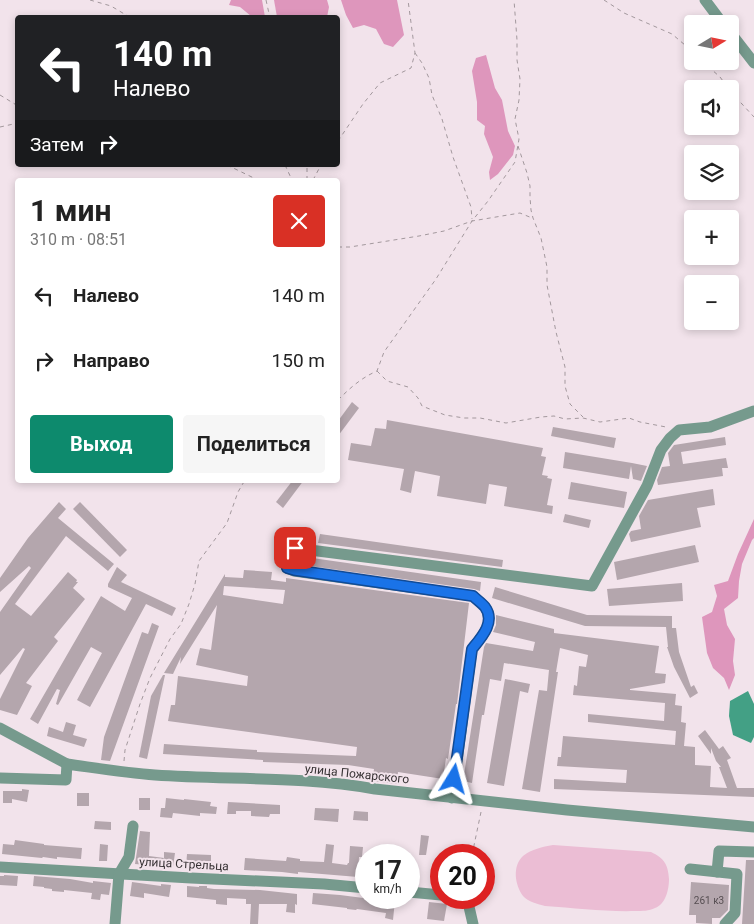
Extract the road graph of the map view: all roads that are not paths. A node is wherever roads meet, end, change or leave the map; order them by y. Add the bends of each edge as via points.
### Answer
1 (704, 0) edge
2 (716, 15) edge
3 (739, 41) edge
4 (749, 50) edge
5 (754, 63) edge
6 (754, 411) edge
7 (0, 728) edge
8 (68, 764) junction
9 (0, 778) edge
10 (452, 798) junction
11 (133, 826) dead end
12 (754, 827) edge
13 (754, 852) edge
14 (0, 867) edge
15 (690, 869) dead end
16 (717, 872) junction
17 (119, 874) junction
18 (355, 887) edge
19 (470, 909) edge
20 (116, 924) edge
21 (472, 924) edge
22 (726, 924) edge

1 - 2 street
3 - 4 street
4 - 5 street
6 - 10 street via 710,428 679,430 670,438 661,450 648,486 592,586 302,548 289,550 285,561 287,568 473,596 486,608 489,621 484,635 472,649
7 - 8 street
8 - 9 street via 66,780
8 - 10 street, улица Пожарского via 153,775 357,786
10 - 12 street, улица Пожарского
11 - 17 street via 129,857
13 - 16 street via 719,850
14 - 17 street, улица Стрельца
15 - 16 street
16 - 22 street via 737,874 735,913
17 - 18 street, улица Стрельца
17 - 20 street
19 - 21 street

